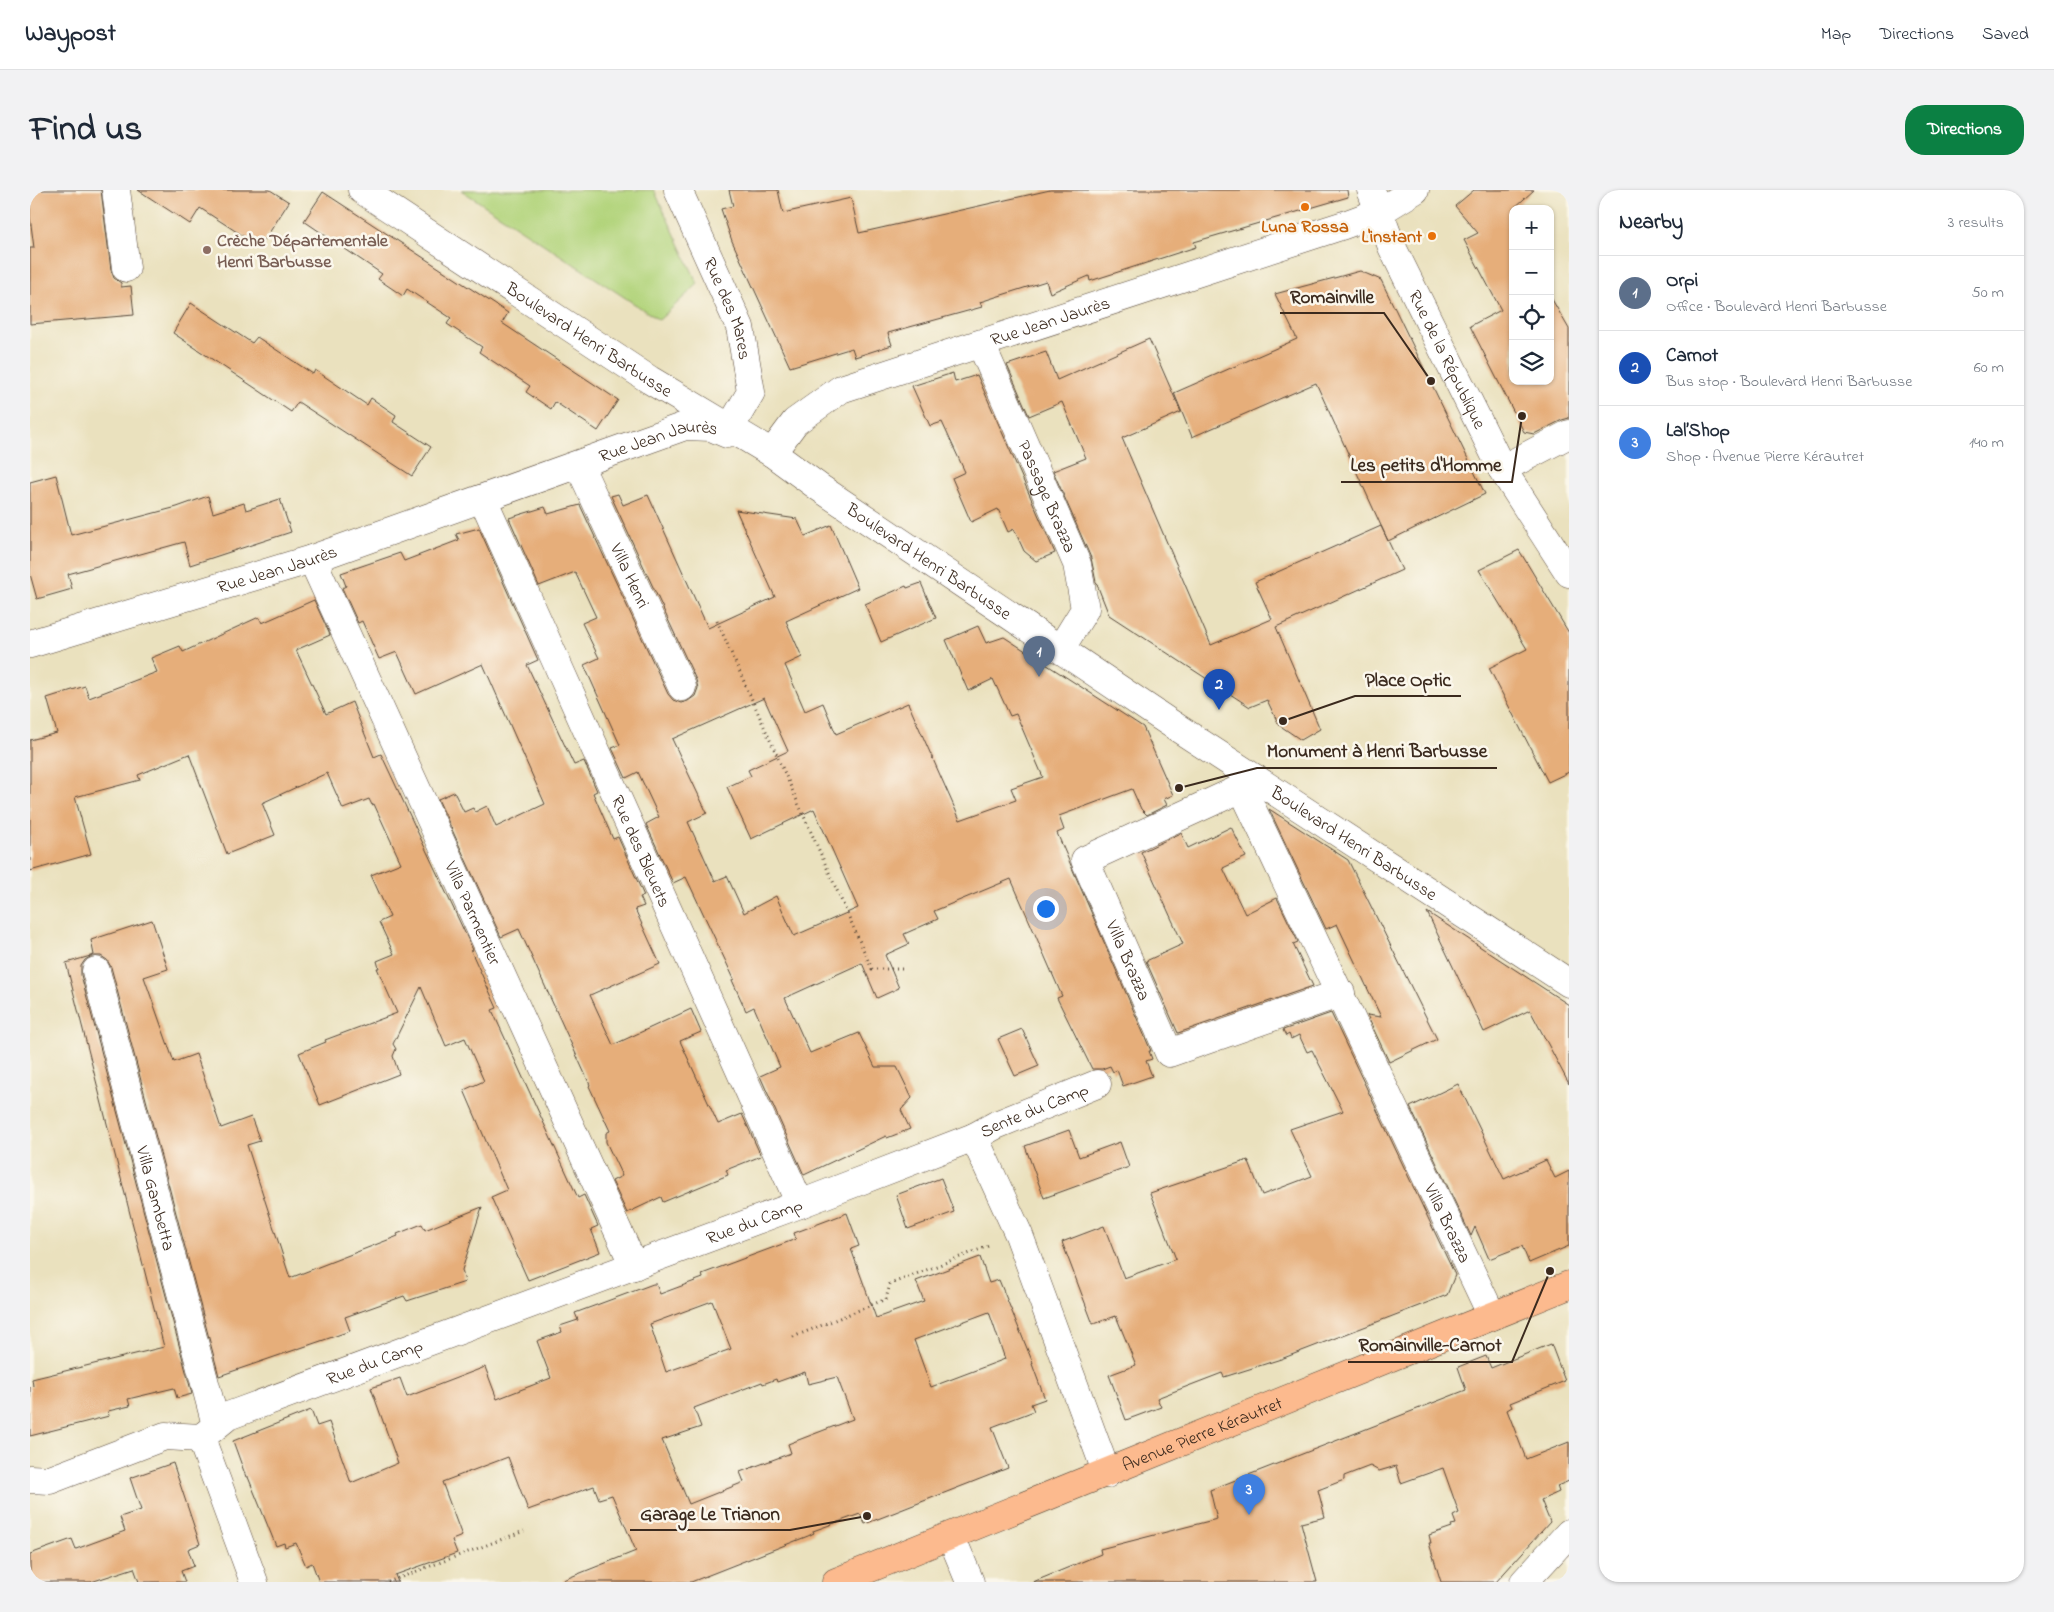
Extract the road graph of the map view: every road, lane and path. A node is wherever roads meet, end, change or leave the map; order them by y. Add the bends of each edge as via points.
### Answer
1 (116, 190) edge
2 (362, 190) edge
3 (678, 190) edge
4 (1415, 190) edge
5 (1375, 201) edge
6 (126, 268) dead end
7 (982, 344) junction
8 (730, 428) junction
9 (1569, 434) edge
10 (772, 453) junction
11 (579, 465) junction
12 (1502, 469) junction
13 (483, 499) junction
14 (312, 558) junction
15 (1569, 573) edge
16 (717, 621) dead end
17 (30, 644) edge
18 (1061, 648) junction
19 (682, 687) dead end
20 (1249, 784) junction
21 (903, 969) dead end
22 (96, 971) dead end
23 (1569, 983) edge
24 (1341, 993) junction
25 (1097, 1084) dead end
26 (974, 1137) junction
27 (800, 1204) junction
28 (1019, 1235) junction
29 (634, 1266) junction
30 (1569, 1285) edge
31 (1492, 1316) junction
32 (794, 1337) dead end
33 (208, 1431) junction
34 (1107, 1474) junction
35 (30, 1478) edge
36 (524, 1532) dead end
37 (1569, 1533) edge
38 (951, 1536) junction
39 (254, 1582) edge
40 (388, 1582) edge
41 (836, 1582) edge
42 (970, 1582) edge
43 (1524, 1582) edge

1 - 6 street
2 - 8 street, Boulevard Henri Barbusse via 650,380
3 - 8 street, Rue des Mares via 740,327 751,392
4 - 5 street, Rue Jean Jaurès
5 - 7 street, Rue Jean Jaurès
5 - 12 street, Rue de la République via 1392,247
7 - 10 street, Rue Jean Jaurès via 841,389 795,422
7 - 18 street, Passage Brazza via 1077,564 1085,609
8 - 10 street, Boulevard Henri Barbusse
9 - 12 street
10 - 11 street, Rue Jean Jaurès via 711,427 685,426
10 - 18 street, Boulevard Henri Barbusse via 828,494
11 - 13 street, Rue Jean Jaurès
11 - 19 street, Villa Henri
12 - 15 street, Rue de la République
13 - 14 street, Rue Jean Jaurès
13 - 27 street, Rue des Bleuets
14 - 17 street, Rue Jean Jaurès
14 - 29 street, Villa Parmentier
16 - 21 path via 872,969
18 - 20 street, Boulevard Henri Barbusse via 1167,721
20 - 23 street, Boulevard Henri Barbusse
20 - 24 street, Villa Brazza
20 - 24 street, Villa Brazza via 1085,860 1169,1053
22 - 33 street, Villa Gambetta
24 - 31 street, Villa Brazza
25 - 26 street, Sente du Camp
26 - 27 street, Rue du Camp
26 - 28 street
27 - 29 street, Rue du Camp
28 - 32 path via 890,1284 886,1299
28 - 34 street
29 - 33 street, Rue du Camp via 228,1416
30 - 31 main road, Avenue Pierre Kérautret
31 - 34 main road, Avenue Pierre Kérautret
33 - 35 street via 166,1436 50,1480
33 - 39 street, Villa Gambetta
34 - 38 main road, Avenue Pierre Kérautret
36 - 40 path
37 - 43 street
38 - 41 main road, Avenue Pierre Kérautret
38 - 42 street

